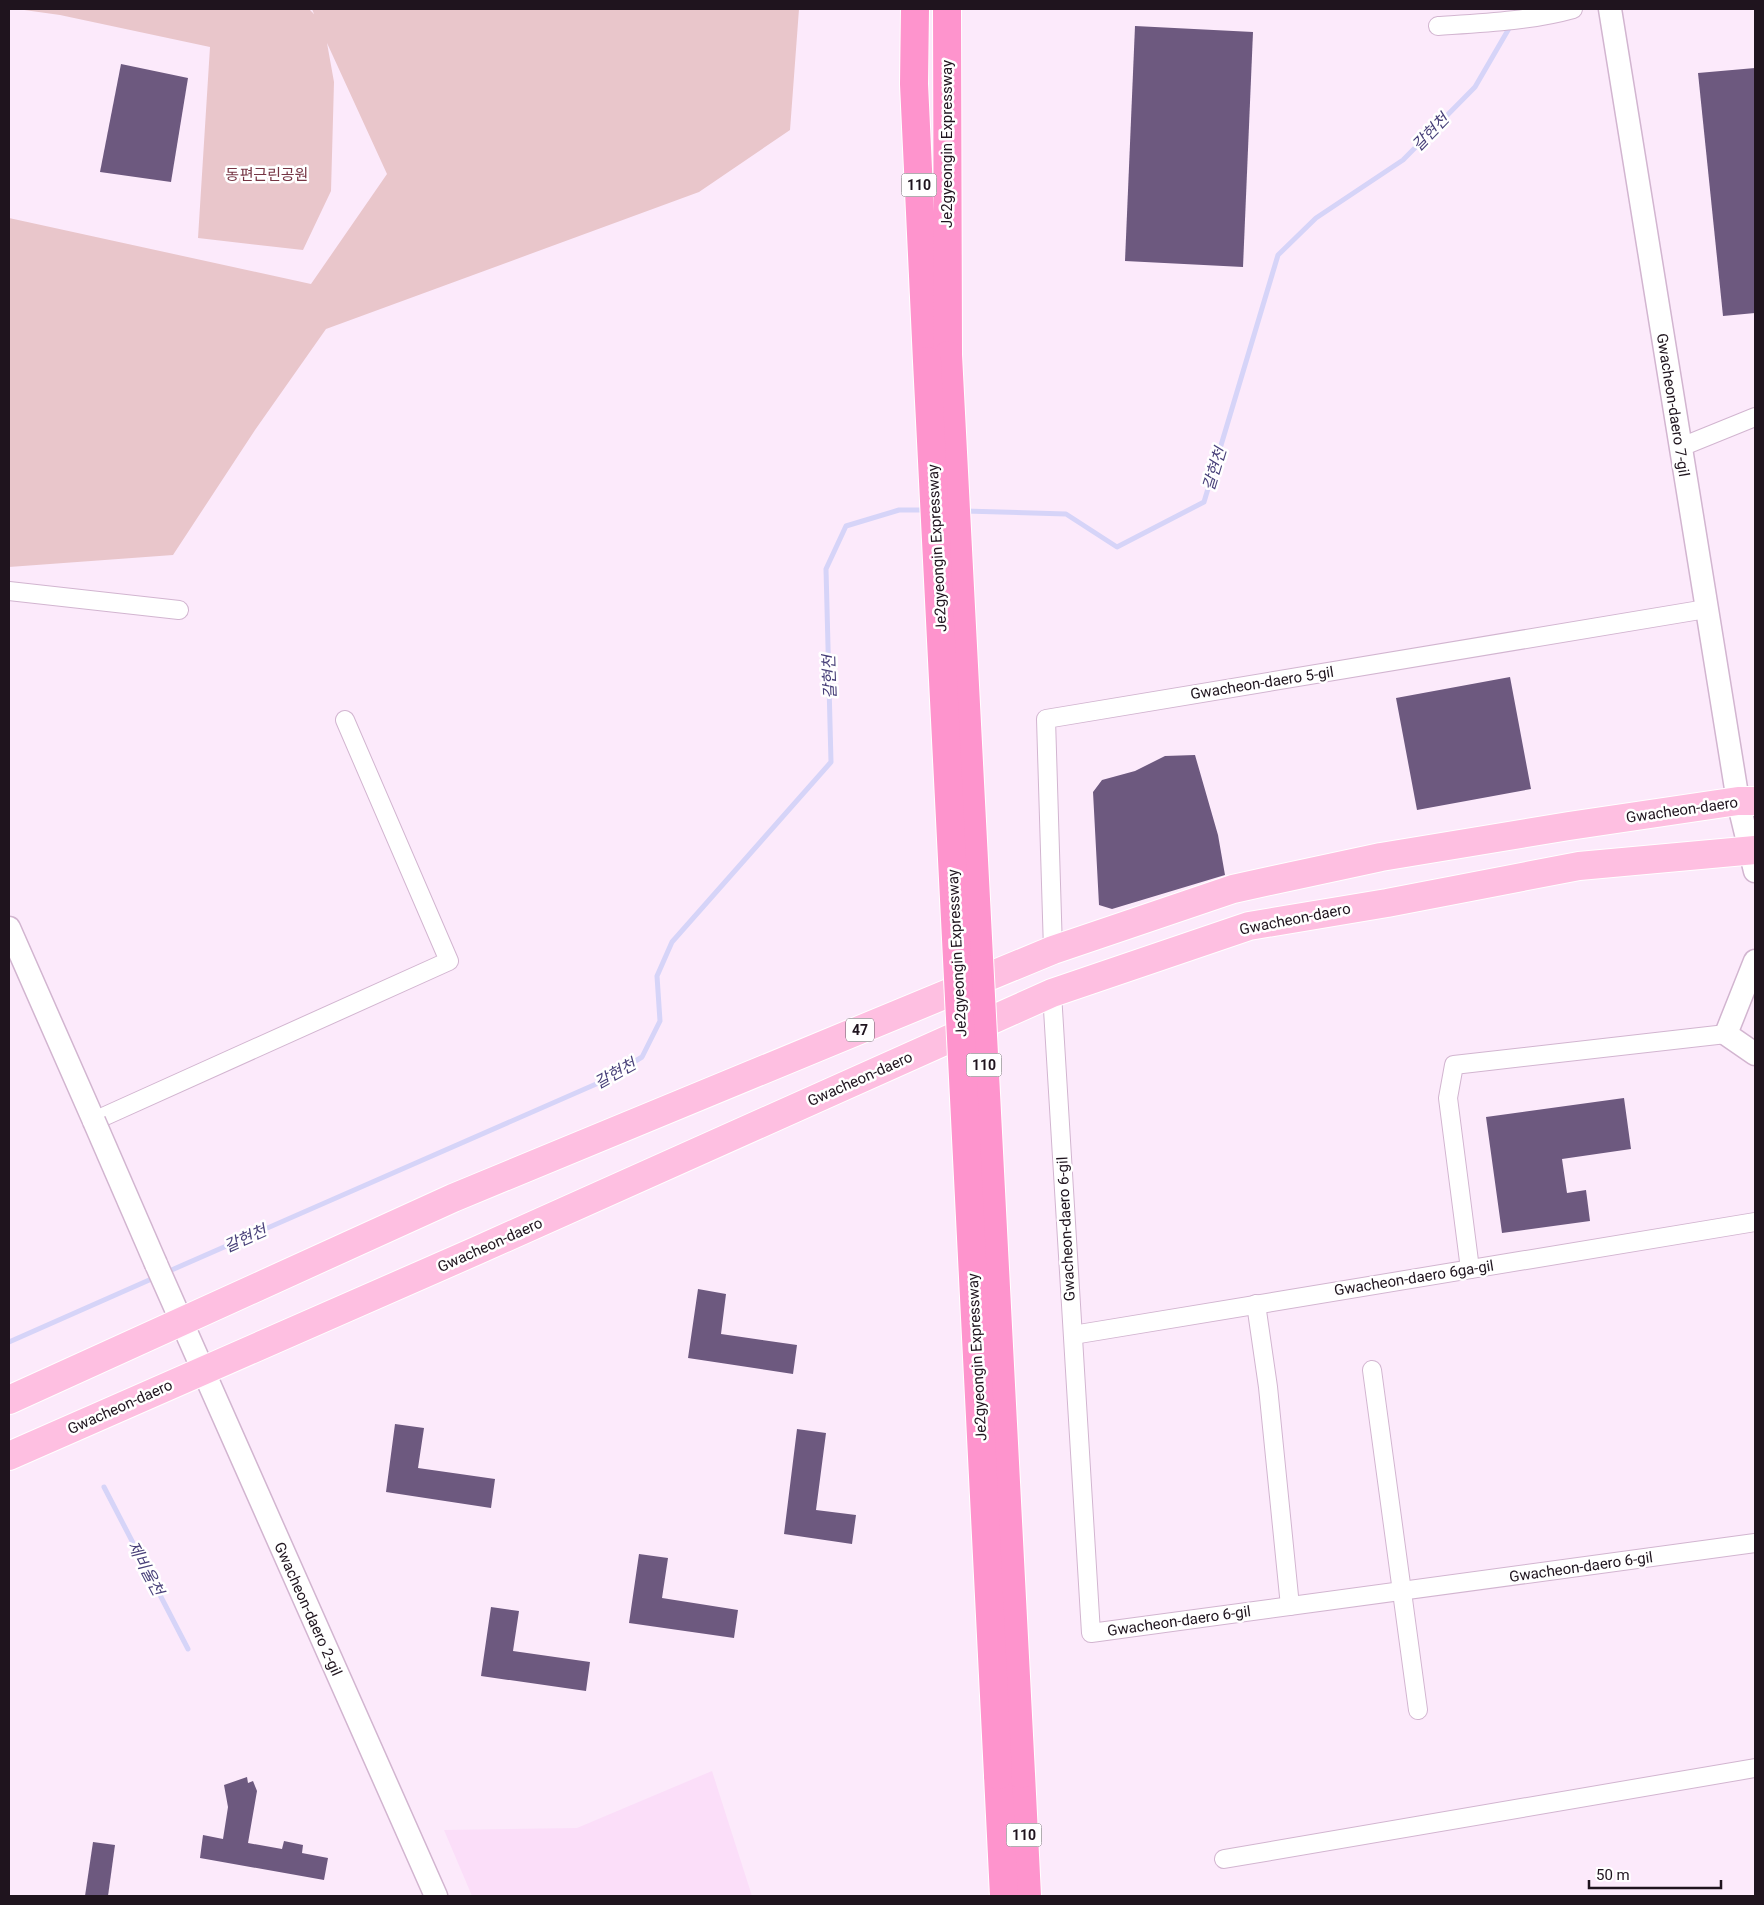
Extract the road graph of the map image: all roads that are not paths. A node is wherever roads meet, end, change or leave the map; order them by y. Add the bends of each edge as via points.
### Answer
1 (915, 9) edge
2 (947, 9) edge
3 (1573, 9) edge
4 (1610, 9) edge
5 (1438, 26) dead end
6 (938, 358) junction
7 (1755, 417) edge
8 (1681, 447) junction
9 (9, 591) edge
10 (179, 610) dead end
11 (1706, 610) junction
12 (345, 720) dead end
13 (1747, 801) edge
14 (1754, 857) edge
15 (9, 928) edge
16 (1053, 950) junction
17 (1755, 961) edge
18 (1052, 993) junction
19 (1726, 1034) junction
20 (1755, 1054) edge
21 (94, 1121) junction
22 (1755, 1222) edge
23 (1470, 1269) junction
24 (1256, 1304) junction
25 (182, 1322) junction
26 (1073, 1334) junction
27 (1372, 1370) dead end
28 (203, 1371) junction
29 (9, 1400) edge
30 (9, 1456) edge
31 (1755, 1543) edge
32 (1402, 1591) junction
33 (1290, 1606) junction
34 (1418, 1710) dead end
35 (1755, 1768) edge
36 (1010, 1775) junction
37 (1224, 1858) dead end
38 (436, 1896) edge
39 (1004, 1896) edge
40 (1027, 1896) edge

1 - 6 highway, Je2gyeongin Expressway / 110 via 914,84
2 - 6 highway, Je2gyeongin Expressway / 110
3 - 5 street via 1554,14
4 - 8 street, Gwacheon-daero 7-gil
6 - 36 highway, Je2gyeongin Expressway / 110, bridge
7 - 8 street
8 - 11 street, Gwacheon-daero 7-gil
9 - 10 street
11 - 13 street, Gwacheon-daero 7-gil
11 - 16 street, Gwacheon-daero 5-gil via 1046,719
12 - 21 street via 449,961
13 - 14 street, Gwacheon-daero 7-gil
13 - 16 main road, Gwacheon-daero / 47 via 1381,857 1233,890
14 - 18 main road, Gwacheon-daero via 1578,866 1249,926
15 - 21 street, Gwacheon-daero 2-gil
16 - 25 main road, Gwacheon-daero / 47 via 453,1198
17 - 19 street
18 - 26 street, Gwacheon-daero 6-gil
18 - 28 main road, Gwacheon-daero
19 - 20 street
19 - 23 street via 1454,1065 1448,1098
21 - 25 street, Gwacheon-daero 2-gil, bridge
22 - 23 street, Gwacheon-daero 6ga-gil
23 - 24 street, Gwacheon-daero 6ga-gil
24 - 26 street, Gwacheon-daero 6ga-gil
24 - 33 street via 1268,1387
25 - 28 street, Gwacheon-daero 2-gil
25 - 29 main road, Gwacheon-daero / 47
26 - 33 street, Gwacheon-daero 6-gil via 1091,1633
27 - 32 street
28 - 30 main road, Gwacheon-daero
28 - 38 street, Gwacheon-daero 2-gil
31 - 32 street, Gwacheon-daero 6-gil
32 - 33 street, Gwacheon-daero 6-gil
32 - 34 street
35 - 37 street
36 - 39 highway, Je2gyeongin Expressway / 110
36 - 40 highway, Je2gyeongin Expressway / 110

